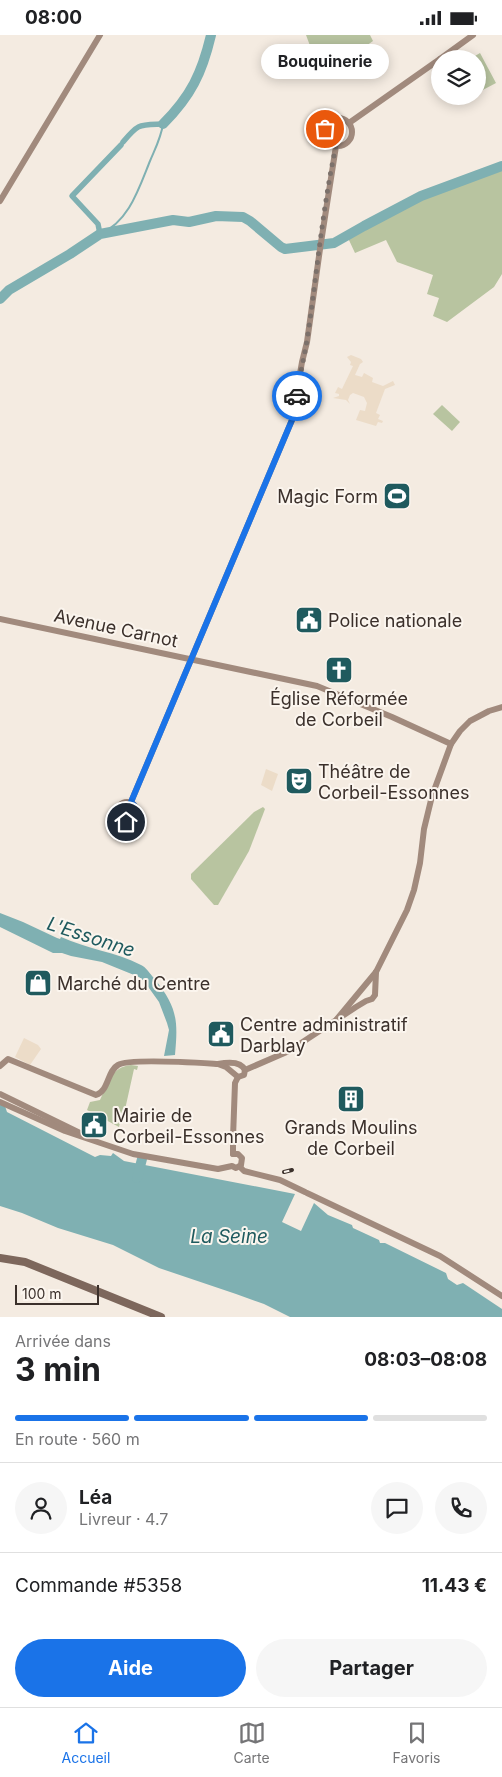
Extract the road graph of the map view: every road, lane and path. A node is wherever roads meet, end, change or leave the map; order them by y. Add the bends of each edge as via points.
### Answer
1 (100, 35) edge
2 (474, 35) edge
3 (453, 50) edge
4 (431, 65) edge
5 (349, 123) junction
6 (336, 146) junction
7 (0, 201) edge
8 (0, 619) edge
9 (192, 659) junction
10 (502, 707) edge
11 (452, 744) junction
12 (131, 802) dead end
13 (376, 972) junction
14 (362, 989) junction
15 (374, 990) junction
16 (366, 1001) junction
17 (337, 1019) junction
18 (218, 1064) junction
19 (239, 1065) junction
20 (0, 1066) edge
21 (246, 1070) junction
22 (236, 1075) junction
23 (0, 1094) edge
24 (0, 1102) edge
25 (97, 1142) junction
26 (234, 1154) junction
27 (241, 1164) junction
28 (232, 1166) junction
29 (0, 1258) edge
30 (502, 1296) edge
31 (161, 1317) edge

1 - 7 main road
2 - 3 main road
4 - 5 main road
5 - 6 main road via 351,139 345,145
5 - 6 main road via 337,118 326,126 326,139
6 - 9 main road via 294,413
8 - 9 main road, Avenue Carnot
9 - 11 main road, Avenue Carnot via 317,686
9 - 12 main road
10 - 11 main road via 470,721
11 - 13 main road via 432,796 408,910
13 - 14 main road
13 - 15 main road
14 - 15 main road via 371,987
14 - 16 main road via 362,998
14 - 17 main road
15 - 16 main road via 374,997
16 - 17 main road
17 - 21 main road via 289,1051
18 - 19 main road via 233,1062
18 - 20 main road via 118,1064 102,1093 96,1095 8,1059
18 - 22 main road
19 - 21 main road
19 - 22 main road via 235,1067
21 - 22 main road via 242,1076
22 - 26 main road
23 - 25 main road
24 - 25 main road
25 - 28 main road via 133,1154 218,1169
26 - 27 main road via 240,1155
26 - 28 main road via 229,1160
27 - 28 main road
27 - 30 main road via 244,1171 280,1180 440,1257
29 - 31 main road via 24,1262

